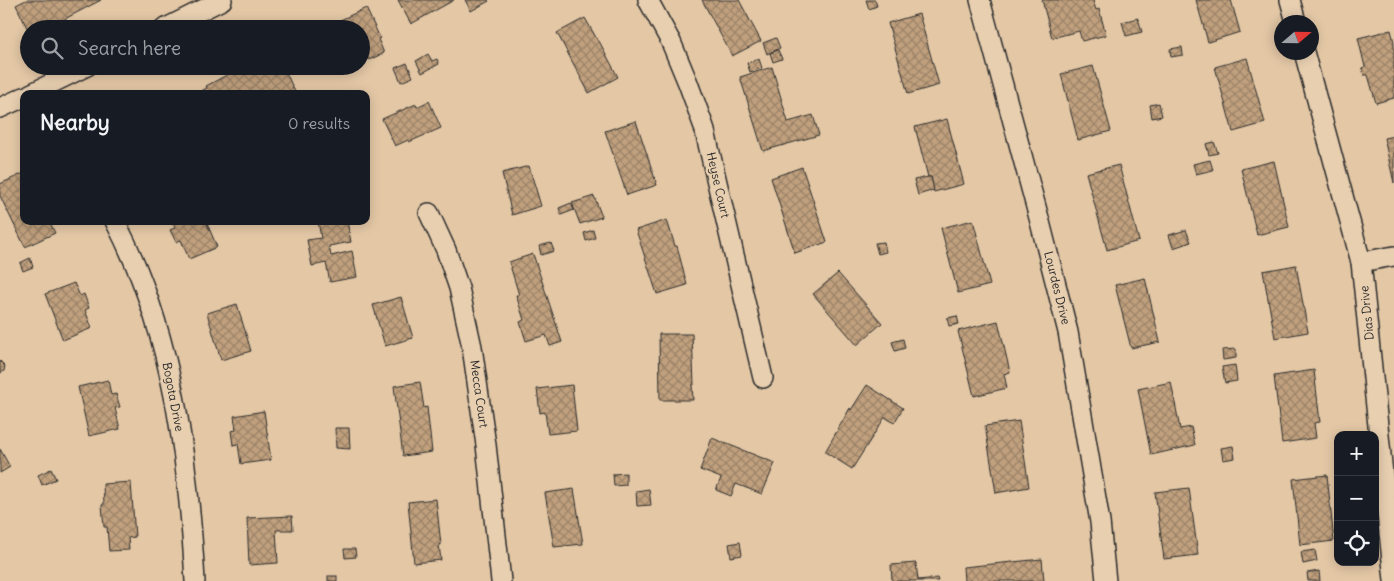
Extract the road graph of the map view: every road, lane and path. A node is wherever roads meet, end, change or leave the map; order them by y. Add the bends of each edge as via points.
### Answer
1 (222, 0) edge
2 (648, 0) edge
3 (980, 0) edge
4 (1290, 0) edge
5 (1294, 15) edge
6 (182, 20) edge
7 (1306, 60) edge
8 (71, 75) edge
9 (45, 90) edge
10 (20, 99) edge
11 (0, 108) edge
12 (429, 214) dead end
13 (116, 225) edge
14 (1394, 256) edge
15 (1361, 262) junction
16 (763, 378) dead end
17 (1394, 580) edge
18 (194, 581) edge
19 (502, 581) edge
20 (1106, 581) edge

1 - 6 street
2 - 16 street, Heyse Court via 671,42 704,127
3 - 20 street, Lourdes Drive via 1068,332 1100,522
4 - 5 street
7 - 15 street, Dias Drive
8 - 9 street
10 - 11 street
12 - 19 street, Mecca Court via 449,257 472,347
13 - 18 street, Bogota Drive via 142,282 166,358 183,447
14 - 15 street
15 - 17 street, Dias Drive

